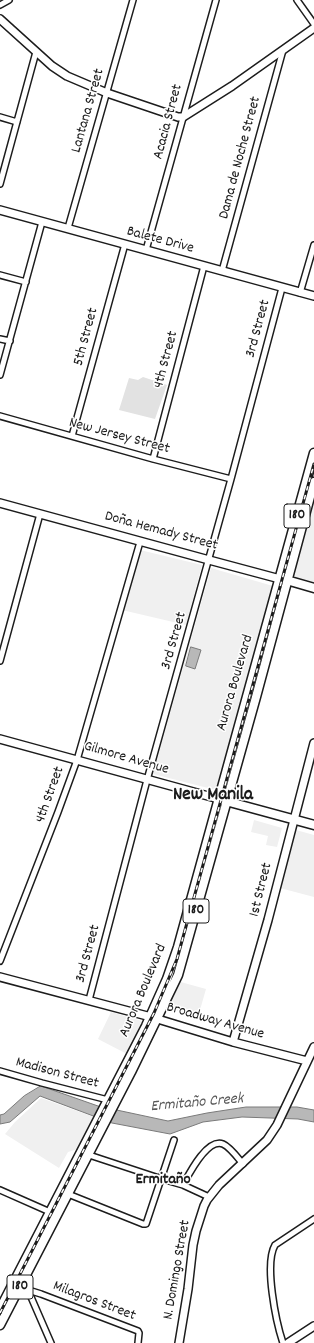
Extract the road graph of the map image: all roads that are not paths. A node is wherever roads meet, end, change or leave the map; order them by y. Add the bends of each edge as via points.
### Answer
1 (9, 0) edge
2 (133, 0) edge
3 (216, 0) edge
4 (297, 0) edge
5 (0, 5) edge
6 (0, 19) edge
7 (314, 24) edge
8 (314, 28) edge
9 (283, 50) junction
10 (36, 52) junction
11 (107, 93) junction
12 (0, 117) edge
13 (183, 117) junction
14 (17, 122) junction
15 (0, 184) edge
16 (0, 210) edge
17 (42, 222) junction
18 (68, 228) junction
19 (125, 244) junction
20 (314, 245) edge
21 (146, 250) junction
22 (204, 266) junction
23 (222, 271) junction
24 (0, 275) edge
25 (26, 282) junction
26 (282, 288) junction
27 (300, 293) junction
28 (314, 296) edge
29 (0, 339) edge
30 (10, 341) junction
31 (0, 374) edge
32 (0, 416) edge
33 (72, 436) junction
34 (314, 453) edge
35 (153, 459) junction
36 (232, 479) junction
37 (314, 482) edge
38 (0, 503) edge
39 (40, 514) junction
40 (140, 542) junction
41 (209, 560) junction
42 (284, 580) junction
43 (314, 588) edge
44 (0, 661) edge
45 (0, 739) edge
46 (314, 743) edge
47 (77, 760) junction
48 (147, 780) junction
49 (223, 800) junction
50 (294, 819) junction
51 (314, 825) edge
52 (0, 960) edge
53 (0, 977) edge
54 (88, 1000) junction
55 (154, 1018) junction
56 (233, 1042) junction
57 (314, 1047) edge
58 (310, 1061) edge
59 (0, 1071) edge
60 (109, 1104) junction
61 (174, 1140) dead end
62 (85, 1153) junction
63 (243, 1164) junction
64 (162, 1179) junction
65 (183, 1185) junction
66 (0, 1190) edge
67 (68, 1194) junction
68 (209, 1197) junction
69 (50, 1212) junction
70 (314, 1220) edge
71 (39, 1242) junction
72 (20, 1286) junction
73 (41, 1294) junction
74 (31, 1297) junction
75 (0, 1309) edge
76 (0, 1325) edge
77 (314, 1326) edge
78 (51, 1343) edge
79 (138, 1343) edge
80 (179, 1343) edge
81 (283, 1343) edge
82 (288, 1343) edge

1 - 5 street
2 - 11 street, Lantana Street
3 - 13 street, Acacia Street
4 - 7 street
6 - 10 street
8 - 9 street
9 - 13 street
9 - 23 street, Dama de Noche Street
10 - 11 street via 67,76
10 - 14 street
11 - 13 street via 173,116
11 - 18 street, Lantana Street
12 - 14 street
13 - 21 street, Acacia Street
14 - 15 street
16 - 17 street, Balete Drive
17 - 18 street, Balete Drive
17 - 25 street
18 - 19 street, Balete Drive
19 - 21 street, Balete Drive
19 - 33 street, 5th Street
20 - 27 street
21 - 22 street, Balete Drive
22 - 23 street, Balete Drive
22 - 35 street, 4th Street
23 - 26 street, Balete Drive
24 - 25 street
25 - 30 street
26 - 27 street, Balete Drive
26 - 36 street, 3rd Street
27 - 28 street, Balete Drive
29 - 30 street
30 - 31 street
32 - 33 street, New Jersey Street
33 - 35 street, New Jersey Street
34 - 42 main road, Aurora Boulevard / 180
35 - 36 street, New Jersey Street
36 - 41 street, 3rd Street
37 - 42 main road, Aurora Boulevard / 180
38 - 39 street, Doña Hemady Street
39 - 40 street, Doña Hemady Street
39 - 44 street
40 - 41 street, Doña Hemady Street
40 - 47 street, 4th Street
41 - 42 street, Doña Hemady Street
41 - 48 street, 3rd Street
42 - 43 main road, Doña Hemady Street
42 - 49 main road, Aurora Boulevard / 180
45 - 47 street, Gilmore Avenue
46 - 50 street, 1st Street
47 - 48 street, Gilmore Avenue
47 - 52 street, 4th Street
48 - 49 street, Gilmore Avenue
48 - 54 street, 3rd Street
49 - 50 main road, Gilmore Avenue
49 - 55 main road, Aurora Boulevard / 180 via 175,959
50 - 51 main road, Gilmore Avenue
50 - 56 street, 1st Street
53 - 54 street, Broadway Avenue
54 - 55 street, Broadway Avenue
55 - 56 street, Broadway Avenue
55 - 60 main road, Aurora Boulevard / 180
56 - 58 street, Broadway Avenue
57 - 58 street, N. Domingo Street
58 - 63 street, N. Domingo Street via 277,1125 267,1140
59 - 60 street, Madison Street
60 - 62 main road, Aurora Boulevard / 180
61 - 64 street
62 - 64 street
62 - 67 main road, Aurora Boulevard / 180
62 - 69 main road, Aurora Boulevard / 180
63 - 65 street via 225,1145 215,1143 198,1159
63 - 68 street, N. Domingo Street
64 - 65 street
64 - 67 street via 146,1224
65 - 68 street
66 - 69 street
67 - 71 main road, Aurora Boulevard / 180
68 - 80 street, N. Domingo Street via 196,1232
69 - 71 main road, Aurora Boulevard / 180
70 - 81 street via 275,1246 272,1251 270,1284
71 - 72 main road, Aurora Boulevard / 180
72 - 73 street, Milagros Street
72 - 74 street
72 - 75 main road, Aurora Boulevard / 180
72 - 76 main road, Aurora Boulevard / 180
73 - 74 street, Milagros Street
73 - 79 street, Milagros Street via 139,1332
74 - 78 street
77 - 82 street

